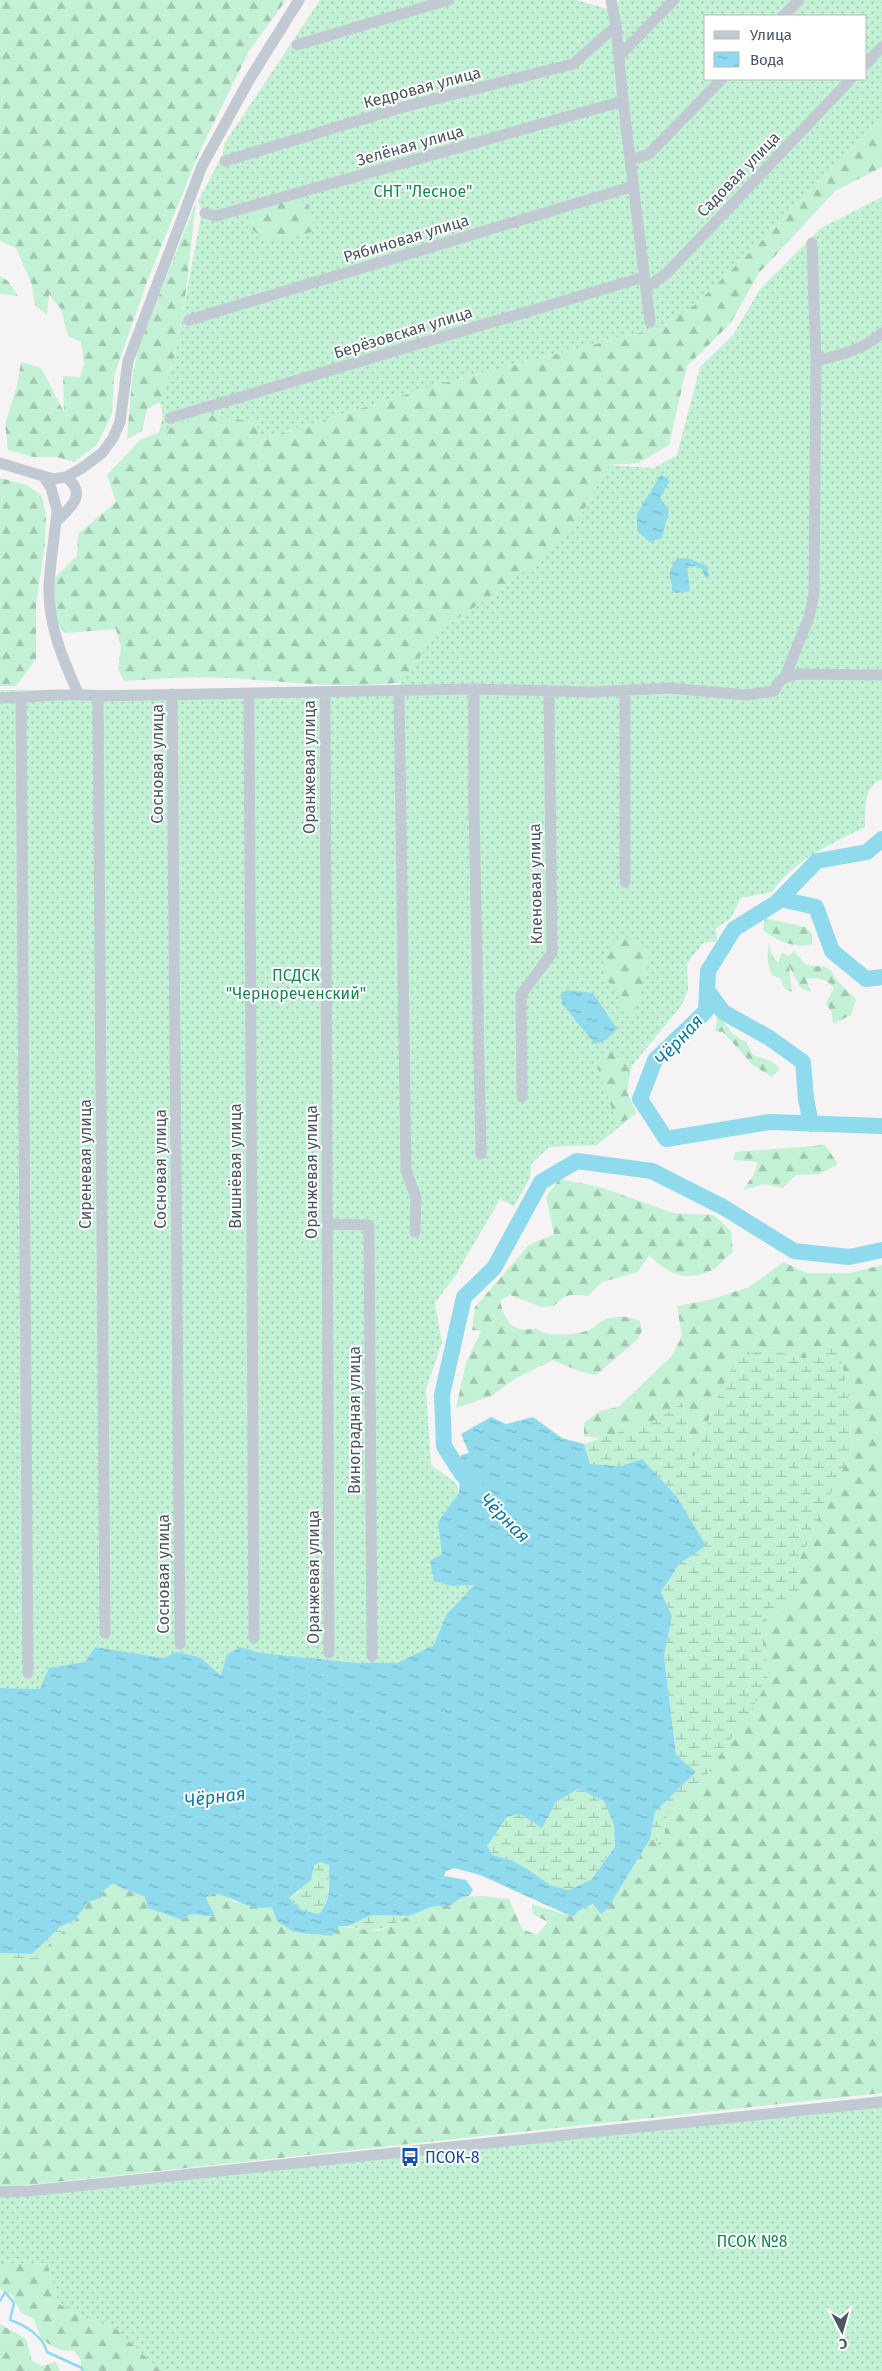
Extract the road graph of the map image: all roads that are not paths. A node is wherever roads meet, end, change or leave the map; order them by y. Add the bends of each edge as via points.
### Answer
1 (299, 0) edge
2 (448, 0) edge
3 (611, 0) edge
4 (674, 0) edge
5 (799, 0) edge
6 (785, 15) edge
7 (616, 26) junction
8 (297, 45) dead end
9 (882, 46) edge
10 (619, 56) junction
11 (867, 63) edge
12 (721, 80) edge
13 (850, 80) edge
14 (623, 102) junction
15 (631, 160) junction
16 (225, 161) dead end
17 (634, 186) junction
18 (205, 213) dead end
19 (812, 242) dead end
20 (645, 282) junction
21 (189, 320) dead end
22 (650, 322) dead end
23 (882, 333) edge
24 (816, 362) junction
25 (170, 418) dead end
26 (0, 463) edge
27 (43, 476) junction
28 (66, 477) junction
29 (56, 522) junction
30 (882, 675) edge
31 (785, 677) junction
32 (474, 689) junction
33 (399, 691) junction
34 (549, 691) junction
35 (625, 691) junction
36 (325, 692) junction
37 (78, 693) junction
38 (172, 694) junction
39 (249, 694) junction
40 (98, 696) junction
41 (0, 698) edge
42 (21, 698) junction
43 (625, 882) dead end
44 (522, 1098) dead end
45 (481, 1154) dead end
46 (328, 1224) junction
47 (415, 1232) dead end
48 (105, 1633) dead end
49 (254, 1638) dead end
50 (180, 1644) dead end
51 (329, 1653) dead end
52 (372, 1656) dead end
53 (28, 1673) dead end
54 (882, 2102) edge
55 (6, 2192) edge
56 (0, 2196) edge

1 - 28 street via 249,80 202,166 128,361 120,422 113,438 102,452
2 - 8 street
3 - 7 street
4 - 10 street
5 - 6 street
7 - 10 street
7 - 16 street, Кедровая улица via 573,64 400,108
9 - 11 street
10 - 14 street
12 - 15 street via 649,154
13 - 20 street, Садовая улица via 667,273
14 - 15 street
14 - 18 street, Зелёная улица via 216,216
15 - 17 street
17 - 20 street
17 - 21 street, Рябиновая улица
19 - 24 street
20 - 22 street
20 - 25 street, Берёзовская улица
23 - 24 street via 853,351
24 - 31 street via 814,594 809,616
26 - 27 street
27 - 28 street via 54,479
27 - 29 street via 56,501
28 - 29 street via 74,484 76,498
29 - 37 street via 49,587 51,607 63,660
30 - 31 street
31 - 35 street via 774,691 747,695 668,688
32 - 33 street
32 - 34 street
32 - 45 street
33 - 36 street
33 - 47 street via 406,1171 416,1197
34 - 35 street
34 - 44 street, Кленовая улица via 552,953 521,996
35 - 43 street
36 - 39 street
36 - 46 street, Оранжевая улица
37 - 40 street
37 - 42 street
38 - 39 street
38 - 40 street
38 - 50 street, Сосновая улица
39 - 49 street, Вишнёвая улица
40 - 48 street, Сиреневая улица
41 - 42 street
42 - 53 street
46 - 51 street, Оранжевая улица
46 - 52 street, Виноградная улица via 369,1225
54 - 55 street via 385,2156
55 - 56 street

